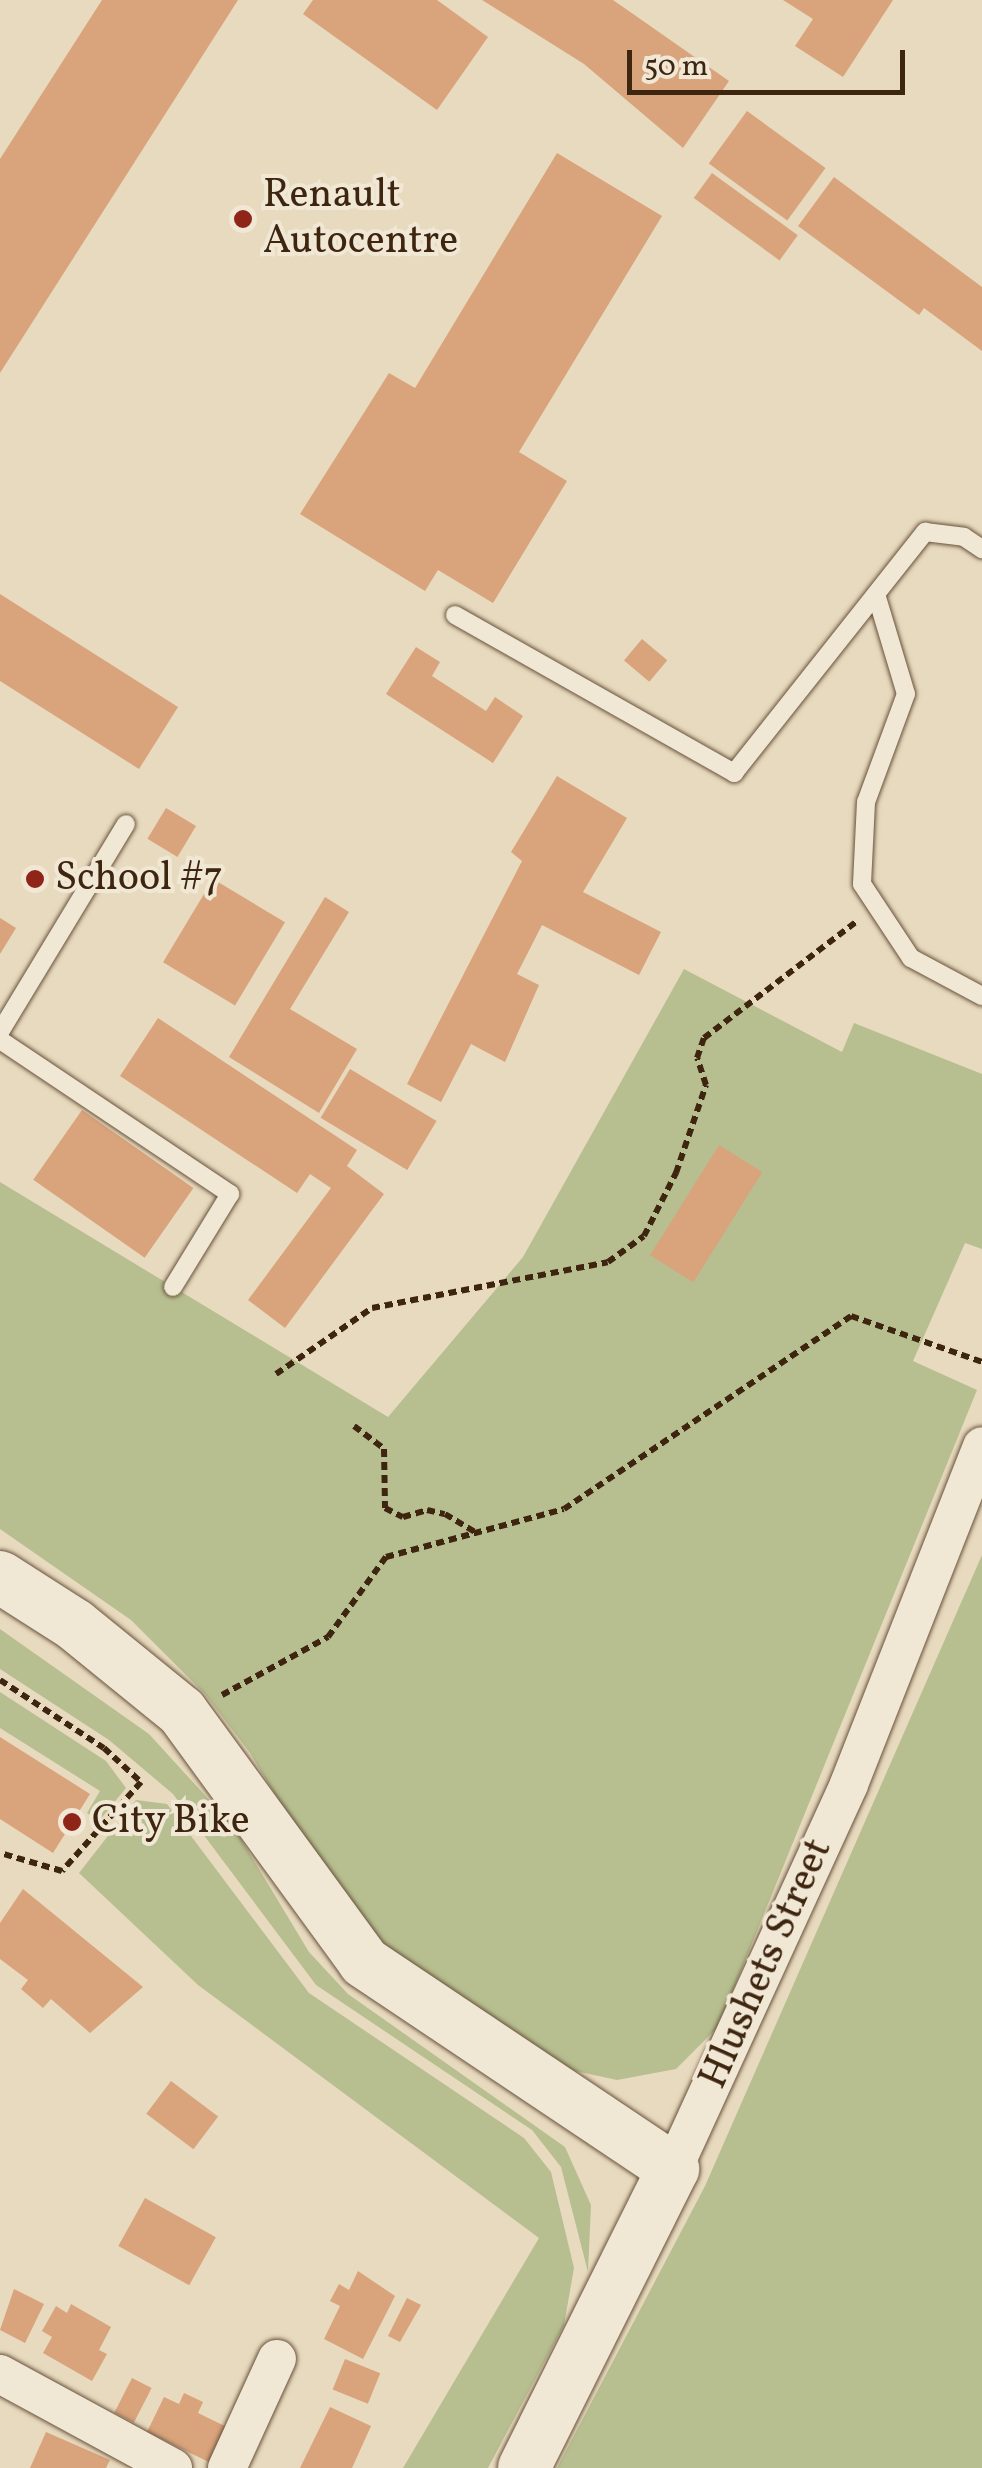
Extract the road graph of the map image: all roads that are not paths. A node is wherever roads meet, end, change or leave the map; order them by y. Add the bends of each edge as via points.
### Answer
1 (982, 549) edge
2 (876, 594) junction
3 (455, 615) dead end
4 (126, 824) dead end
5 (982, 996) edge
6 (0, 1032) edge
7 (0, 1040) edge
8 (173, 1287) dead end
9 (982, 1446) edge
10 (0, 1577) edge
11 (673, 2169) junction
12 (276, 2359) dead end
13 (0, 2374) edge
14 (173, 2468) edge
15 (227, 2468) edge
16 (524, 2468) edge

1 - 2 lane via 964,537 925,532
2 - 3 lane via 734,773
2 - 5 lane via 906,694 866,802 862,884 911,958
4 - 6 lane
7 - 8 lane via 230,1194
9 - 11 street, Hlushets Street via 848,1784
10 - 11 street via 75,1625 182,1712 364,1962
11 - 16 street, Hlushets Street
12 - 15 street
13 - 14 street

